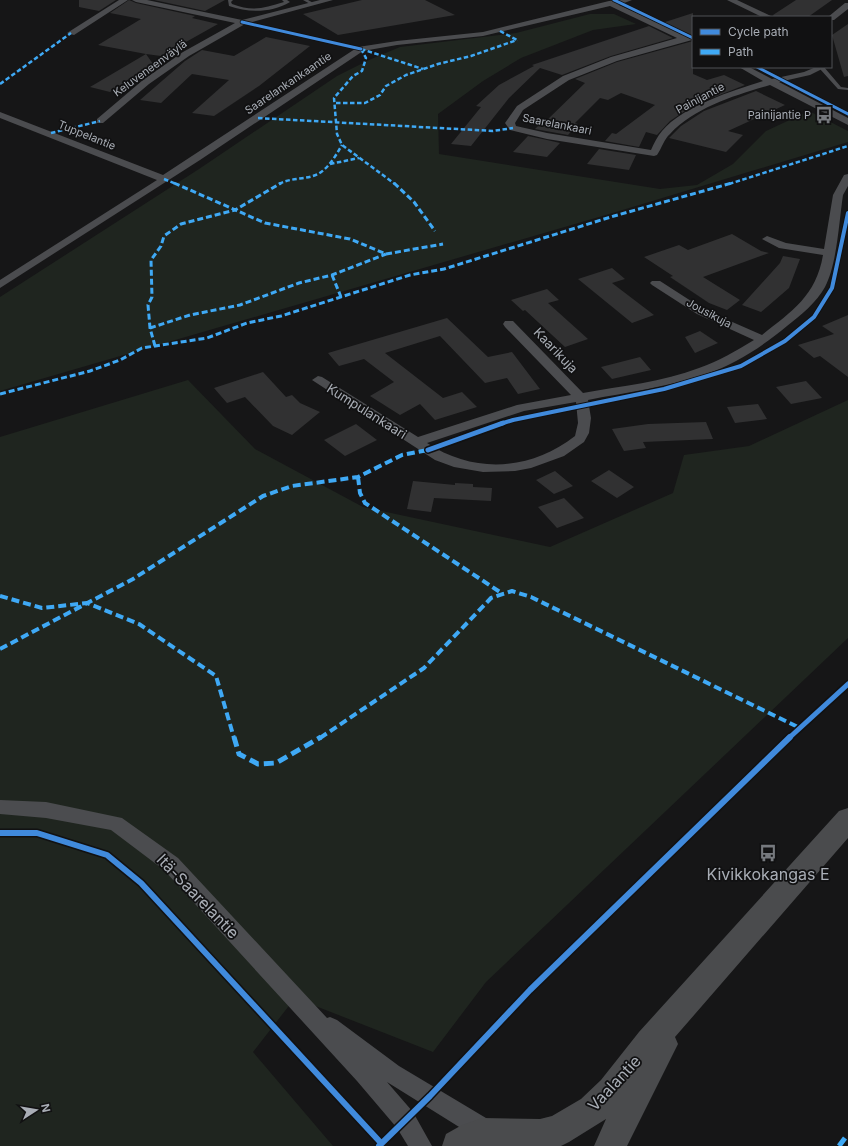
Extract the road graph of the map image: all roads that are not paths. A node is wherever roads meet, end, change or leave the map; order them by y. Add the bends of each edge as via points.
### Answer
1 (124, 0) edge
2 (136, 0) edge
3 (231, 0) edge
4 (305, 0) edge
5 (329, 0) edge
6 (628, 0) edge
7 (731, 0) edge
8 (286, 1) edge
9 (606, 2) edge
10 (313, 4) junction
11 (848, 5) edge
12 (297, 8) junction
13 (258, 10) junction
14 (268, 16) junction
15 (767, 16) edge
16 (832, 17) edge
17 (242, 22) junction
18 (72, 33) dead end
19 (689, 40) edge
20 (745, 68) edge
21 (820, 68) edge
22 (823, 68) edge
23 (770, 82) junction
24 (848, 89) edge
25 (0, 115) edge
26 (100, 121) dead end
27 (848, 122) edge
28 (654, 153) joint
29 (848, 177) edge
30 (164, 179) junction
31 (767, 239) dead end
32 (828, 253) junction
33 (656, 283) dead end
34 (0, 285) edge
35 (509, 324) dead end
36 (763, 340) junction
37 (318, 380) dead end
38 (581, 398) junction
39 (416, 442) junction
40 (0, 807) edge
41 (848, 820) edge
42 (695, 995) junction
43 (305, 1009) junction
44 (513, 1138) edge
45 (421, 1146) edge
46 (458, 1146) edge
47 (610, 1146) edge

1 - 18 street
2 - 17 street
3 - 13 lane via 228,1 230,5 245,11
4 - 10 lane
5 - 10 street, Keluveneenväylä
6 - 9 street, Saarelankankaantie
7 - 15 street
8 - 12 lane
8 - 13 lane
9 - 19 street
9 - 30 street, Saarelankankaantie via 483,34 397,42 361,49
10 - 12 street, Keluveneenväylä
11 - 16 street
12 - 14 street, Keluveneenväylä
13 - 14 lane
14 - 17 street, Keluveneenväylä
17 - 26 street, Keluveneenväylä via 186,54 146,82
19 - 28 street, Saarelankaari via 614,59 566,78 520,108 510,123 513,128 547,136
20 - 23 street
21 - 23 street, Painijantie
22 - 24 lane via 840,88
23 - 27 street
23 - 28 street, Painijantie via 692,113 666,132
25 - 30 street, Tuppelantie
29 - 32 street, Kumpulankaari via 838,195
30 - 34 street, Saarelankankaantie
31 - 32 street via 783,246
32 - 36 street, Kumpulankaari via 826,269 819,287 798,312
33 - 36 street, Jousikuja via 701,312
35 - 38 street, Kaarikuja
36 - 38 street, Kumpulankaari via 703,371
37 - 39 street, Kumpulankaari
38 - 39 street, Kumpulankaari via 522,408
38 - 39 street, Kumpulankaari via 584,427 581,437 562,453 524,466 487,468 454,462
40 - 43 street, Itä-Saarelantie via 46,810 116,823 171,864
41 - 42 street, Vaalantie
42 - 44 street, Vaalantie via 650,1043 612,1091 592,1110 558,1131
42 - 47 street, Vaalantie via 656,1055
43 - 44 street, Itä-Saarelantie via 391,1073
43 - 45 street, Itä-Saarelantie via 405,1120
44 - 46 street, Vaalantie via 466,1139

